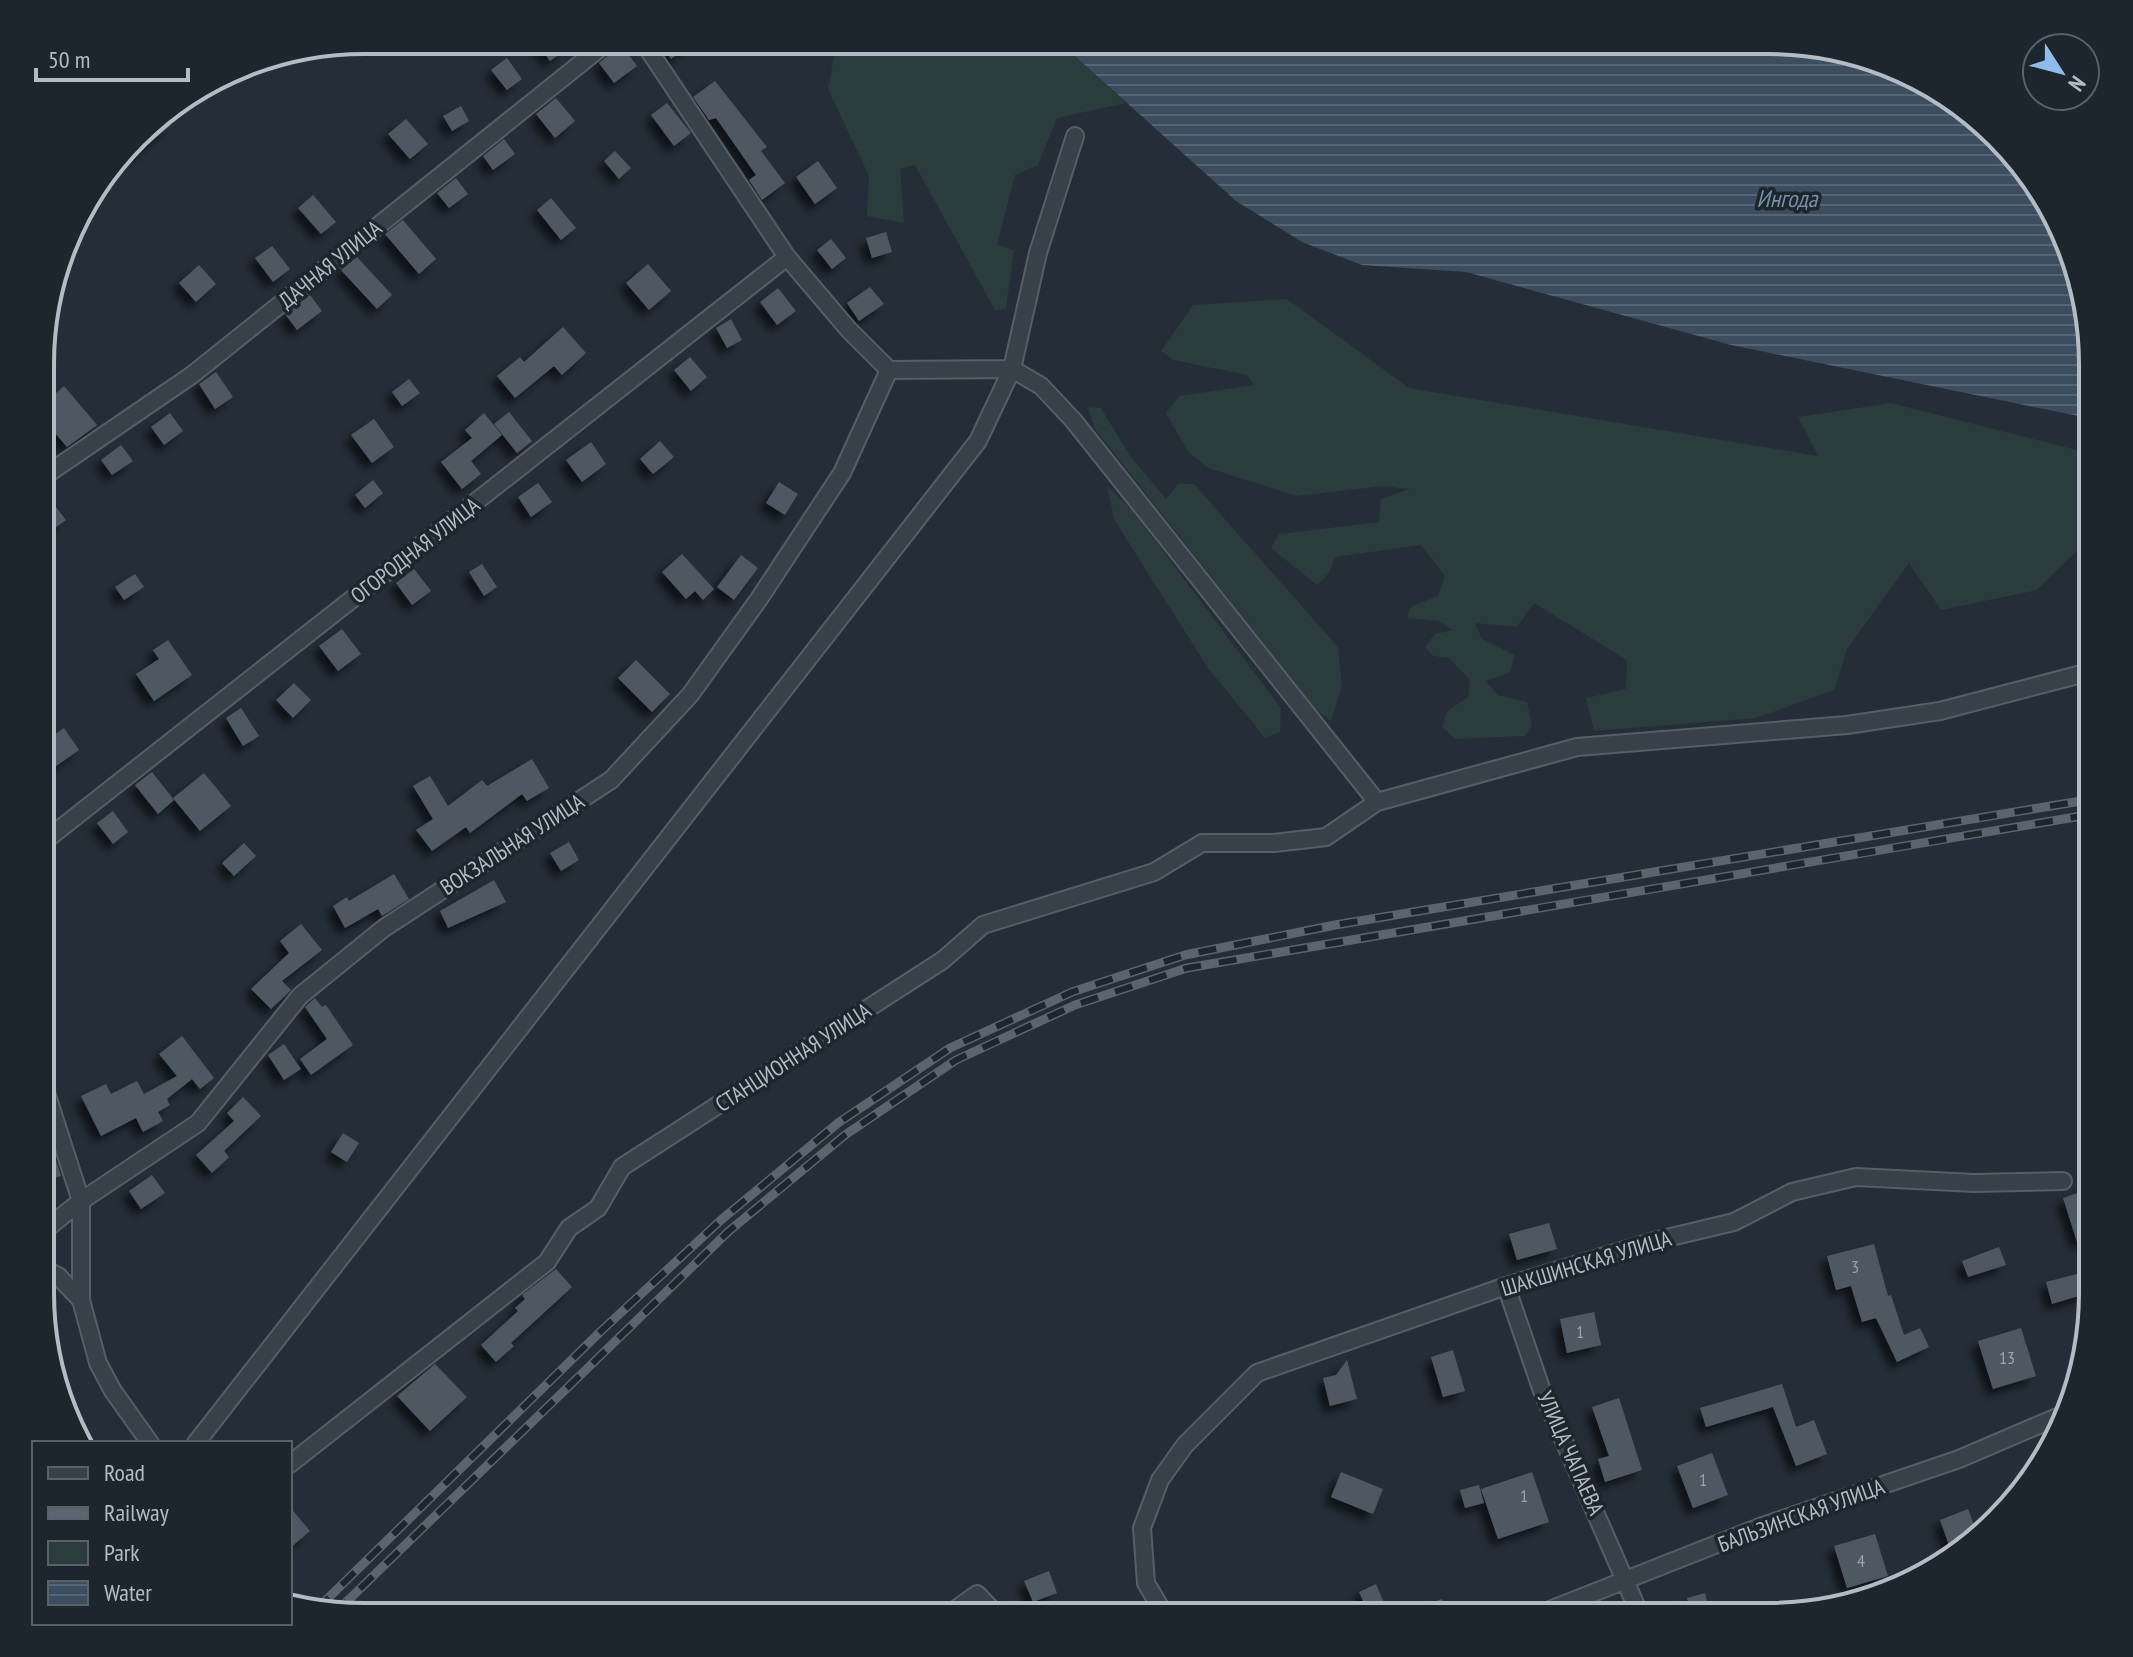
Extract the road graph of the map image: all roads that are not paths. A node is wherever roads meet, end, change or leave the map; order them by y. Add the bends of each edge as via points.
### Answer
1 (593, 54) edge
2 (651, 54) edge
3 (1075, 136) dead end
4 (787, 257) junction
5 (1012, 369) junction
6 (889, 370) junction
7 (54, 469) edge
8 (2079, 675) edge
9 (1377, 802) junction
10 (54, 834) edge
11 (54, 1117) edge
12 (2063, 1181) dead end
13 (81, 1201) junction
14 (54, 1223) edge
15 (54, 1274) edge
16 (1506, 1286) junction
17 (81, 1300) junction
18 (2052, 1419) edge
19 (149, 1441) edge
20 (198, 1441) edge
21 (292, 1462) edge
22 (1626, 1581) junction
23 (964, 1603) edge
24 (986, 1603) edge
25 (1158, 1603) edge
26 (1569, 1603) edge
27 (1635, 1603) edge

1 - 7 street, ДАЧНАЯ УЛИЦА via 192,375
2 - 4 street
3 - 5 street via 1038,253
4 - 6 street
4 - 10 street, ОГОРОДНАЯ УЛИЦА
5 - 6 street
5 - 9 street via 1041,386 1073,420
5 - 20 street via 978,441
6 - 13 street, ВОКЗАЛЬНАЯ УЛИЦА via 842,473 759,599 690,695 611,780 384,928 300,996 198,1123
8 - 9 street, СТАНЦИОННАЯ УЛИЦА via 1940,711 1878,720 1577,747
9 - 21 street, СТАНЦИОННАЯ УЛИЦА via 1326,837 1202,843 1154,872 983,925 943,960 622,1167 598,1208 569,1228 547,1262
11 - 13 street
12 - 16 street, ШАКШИНСКАЯ УЛИЦА via 1856,1177 1792,1192 1734,1222
13 - 14 street, ВОКЗАЛЬНАЯ УЛИЦА
13 - 17 street
15 - 17 street
16 - 22 street, УЛИЦА ЧАПАЕВА via 1542,1391
16 - 25 street, ШАКШИНСКАЯ УЛИЦА via 1257,1373 1185,1445 1160,1480 1142,1528 1146,1583
17 - 19 street via 98,1363
18 - 22 street, БАЛЬЗИНСКАЯ УЛИЦА via 1959,1459 1760,1527
22 - 26 street, БАЛЬЗИНСКАЯ УЛИЦА
22 - 27 street, УЛИЦА ЧАПАЕВА
23 - 24 street via 977,1594

